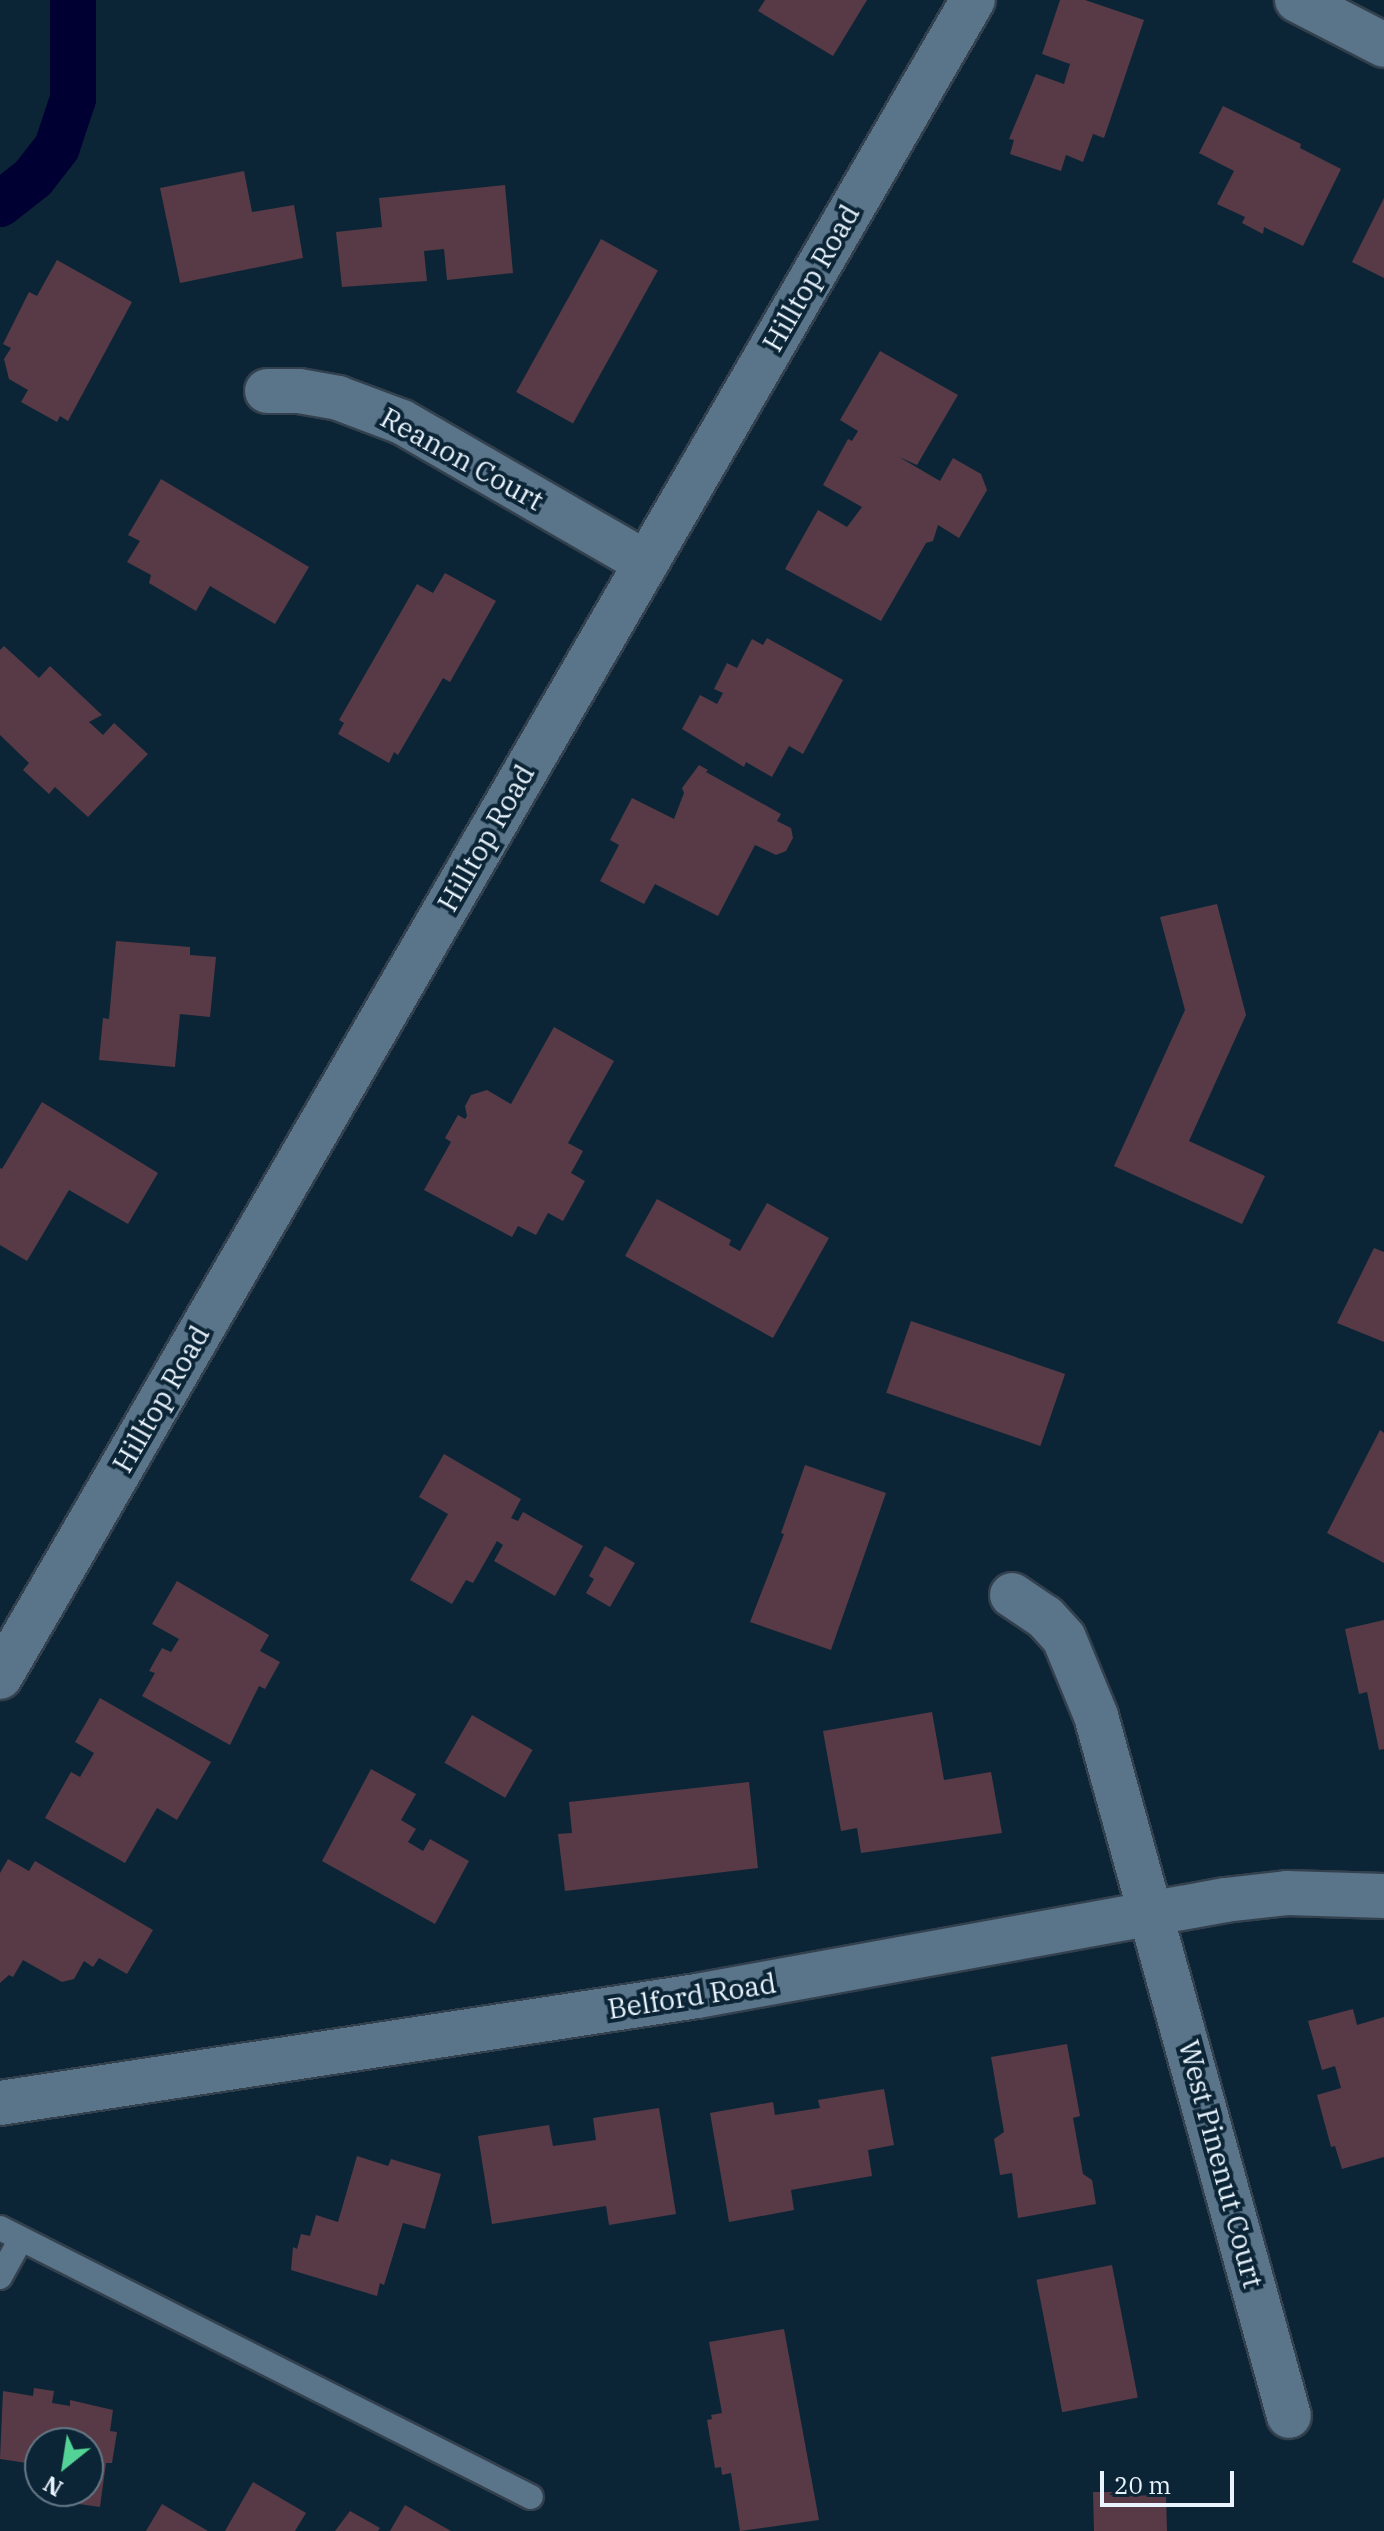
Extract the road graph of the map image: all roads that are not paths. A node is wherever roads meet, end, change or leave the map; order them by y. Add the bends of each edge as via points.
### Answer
1 (973, 0) edge
2 (1297, 0) edge
3 (1384, 45) edge
4 (267, 391) dead end
5 (646, 563) junction
6 (1012, 1595) dead end
7 (0, 1677) edge
8 (1384, 1896) edge
9 (1152, 1913) junction
10 (0, 2103) edge
11 (10, 2233) edge
12 (0, 2277) edge
13 (1289, 2416) dead end
14 (531, 2497) dead end

1 - 5 street, Hilltop Road
2 - 3 street
4 - 5 street, Reanon Court via 338,398 402,422
5 - 7 street, Hilltop Road
6 - 9 street, West Pinenut Court via 1045,1617 1064,1638 1078,1669
8 - 9 street, Belford Road via 1287,1893
9 - 10 street, Belford Road via 697,1996
9 - 13 street, West Pinenut Court
11 - 12 lane
11 - 14 lane

